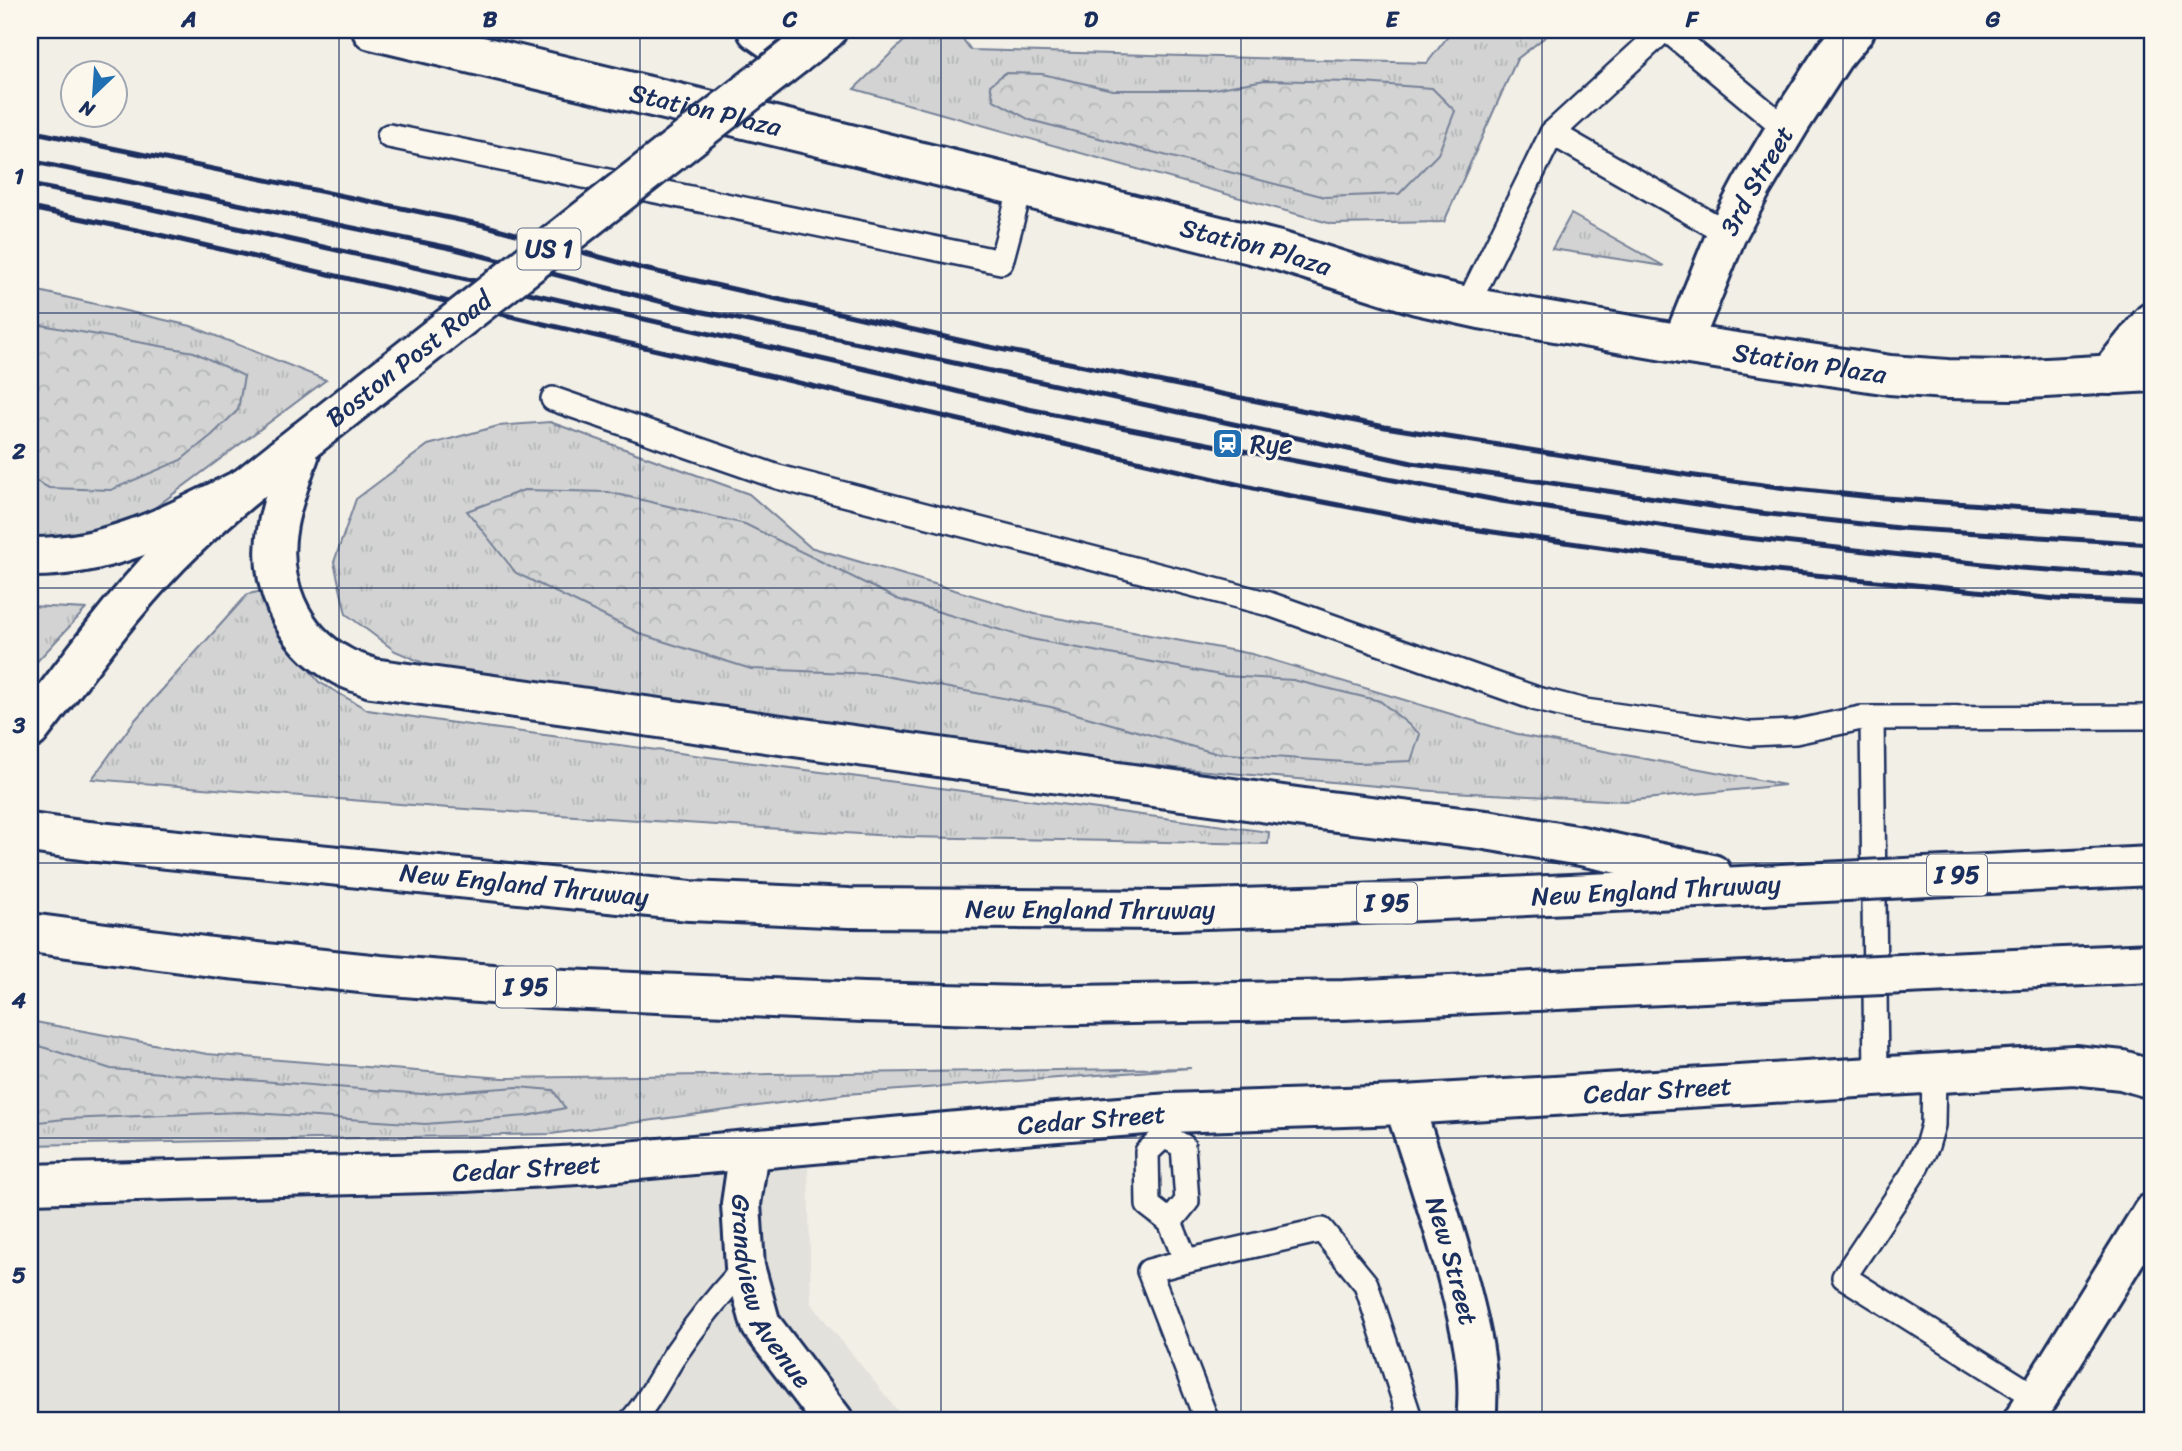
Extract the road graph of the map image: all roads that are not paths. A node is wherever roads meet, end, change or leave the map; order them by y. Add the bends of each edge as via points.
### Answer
1 (372, 30) edge
2 (757, 30) edge
3 (827, 30) edge
4 (1665, 30) edge
5 (1855, 30) edge
6 (794, 56) junction
7 (1786, 129) junction
8 (1552, 133) junction
9 (389, 136) dead end
10 (1021, 187) junction
11 (1727, 233) junction
12 (1467, 306) junction
13 (2152, 322) edge
14 (1682, 344) junction
15 (2152, 372) edge
16 (2109, 375) junction
17 (553, 399) dead end
18 (304, 441) junction
19 (244, 488) junction
20 (30, 557) edge
21 (2152, 717) edge
22 (39, 718) edge
23 (1872, 718) junction
24 (30, 821) edge
25 (30, 833) edge
26 (88, 841) junction
27 (2152, 866) edge
28 (1762, 885) junction
29 (30, 933) edge
30 (2152, 963) edge
31 (1934, 1073) junction
32 (1876, 1077) junction
33 (2152, 1079) edge
34 (1404, 1105) junction
35 (1163, 1125) junction
36 (749, 1150) junction
37 (30, 1184) edge
38 (2152, 1213) edge
39 (1170, 1223) junction
40 (1186, 1261) junction
41 (745, 1267) junction
42 (2030, 1409) edge
43 (643, 1417) edge
44 (834, 1421) edge
45 (1207, 1421) edge
46 (1402, 1421) edge
47 (1476, 1421) edge

1 - 10 main road, Station Plaza
2 - 6 main road
3 - 6 main road, Boston Post Road / US 1
4 - 7 lane
4 - 8 lane
5 - 7 main road, 3rd Street
6 - 18 main road, Boston Post Road / US 1, bridge
7 - 11 main road, 3rd Street
8 - 11 lane
8 - 12 lane
9 - 10 lane via 1001,262
10 - 12 main road, Station Plaza via 1279,251
11 - 14 main road, 3rd Street
12 - 14 main road, Station Plaza
13 - 16 main road
14 - 16 main road, Station Plaza via 1890,375 2012,380
15 - 16 main road, Station Plaza
17 - 23 lane via 778,477 1269,604 1536,699 1585,711 1751,734 1795,732
18 - 19 main road, Boston Post Road / US 1
18 - 28 main road via 278,523 276,578 298,628 317,649 341,666 372,678 1486,830
19 - 20 main road via 110,548
19 - 22 main road, Boston Post Road / US 1 via 184,541
21 - 23 lane
23 - 32 lane
24 - 26 main road
25 - 26 main road, New England Thruway / I 95
26 - 28 main road, New England Thruway / I 95 via 690,901 849,908 1174,910
27 - 28 main road, New England Thruway / I 95, bridge
29 - 30 main road, I 95, bridge via 220,958 542,988 1037,1006 1277,1002
31 - 32 main road, Cedar Street
31 - 33 main road, Cedar Street via 2074,1065 2122,1070
31 - 42 lane via 1933,1125 1927,1146 1844,1277
32 - 34 main road, Cedar Street
34 - 35 main road, Cedar Street
34 - 47 main road, New Street via 1443,1222 1474,1337 1479,1392
35 - 36 main road, Cedar Street
35 - 39 lane via 1183,1146 1187,1201
35 - 39 lane via 1147,1152 1148,1205
36 - 37 main road, Cedar Street via 465,1172
36 - 41 main road, Grandview Avenue via 741,1204
38 - 42 main road
39 - 40 lane
40 - 45 lane via 1149,1271
40 - 46 lane via 1322,1230 1366,1284 1408,1412
41 - 43 lane via 710,1305 675,1355
41 - 44 main road, Grandview Avenue via 761,1325

